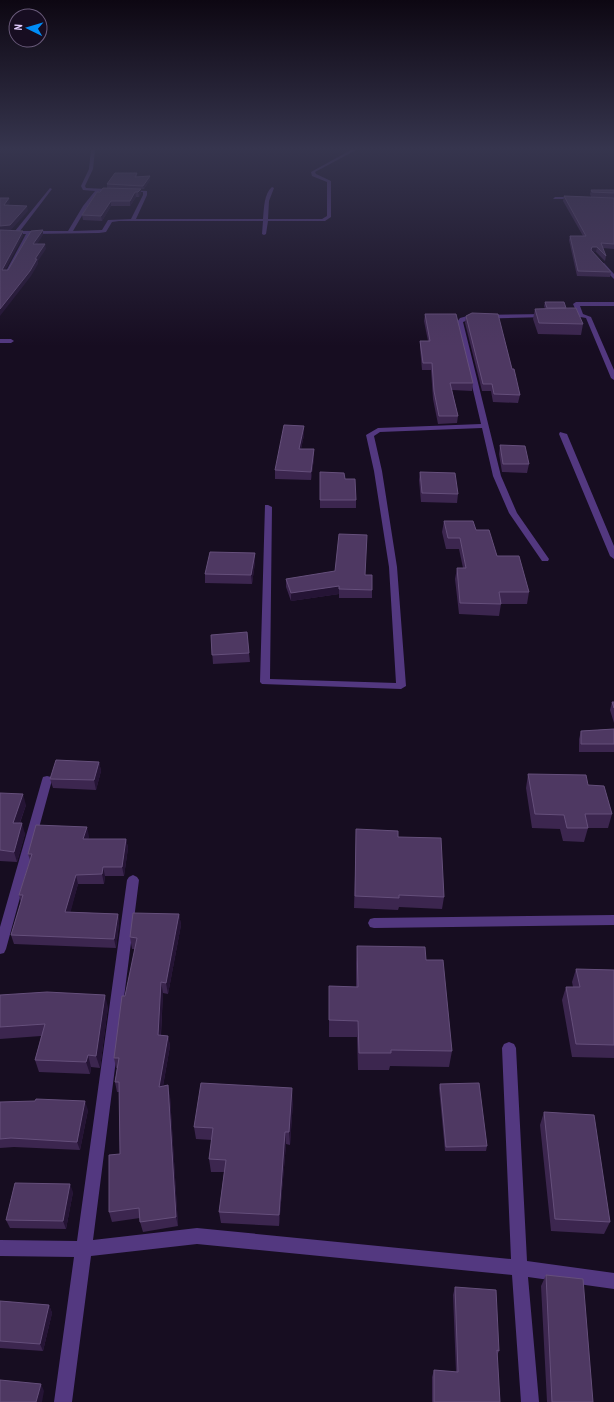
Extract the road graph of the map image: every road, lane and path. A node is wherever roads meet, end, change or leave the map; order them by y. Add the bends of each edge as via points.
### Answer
1 (30, 215) edge
2 (79, 215) edge
3 (135, 215) edge
4 (265, 215) edge
5 (329, 215) edge
6 (133, 219) junction
7 (265, 220) junction
8 (0, 233) edge
9 (16, 233) junction
10 (29, 233) junction
11 (69, 233) junction
12 (264, 234) dead end
13 (599, 260) edge
14 (6, 274) edge
15 (614, 277) edge
16 (614, 304) edge
17 (581, 315) junction
18 (0, 341) edge
19 (11, 341) dead end
20 (614, 378) edge
21 (484, 426) junction
22 (563, 434) dead end
23 (268, 507) dead end
24 (614, 556) edge
25 (545, 559) dead end
26 (47, 780) dead end
27 (133, 880) dead end
28 (614, 920) edge
29 (374, 923) dead end
30 (0, 949) edge
31 (509, 1048) dead end
32 (0, 1248) edge
33 (82, 1249) junction
34 (519, 1268) junction
35 (614, 1280) edge
36 (63, 1402) edge
37 (530, 1402) edge

1 - 9 street
2 - 11 street
3 - 6 street
4 - 7 street
5 - 7 street via 327,219 317,220
6 - 7 street
6 - 11 street via 110,221 102,232
7 - 12 street
8 - 9 street
9 - 10 street
10 - 11 street
10 - 14 street
13 - 15 street
16 - 17 street via 576,304
17 - 20 street via 588,317
17 - 21 street via 479,316 462,319 460,322
18 - 19 street
21 - 23 street via 378,430 370,435 393,567 401,686 265,682
21 - 25 street via 498,476 513,513
22 - 24 street
26 - 30 street
27 - 33 street
28 - 29 street
31 - 34 street
32 - 33 street
33 - 34 street via 197,1236
33 - 36 street
34 - 35 street
34 - 37 street

